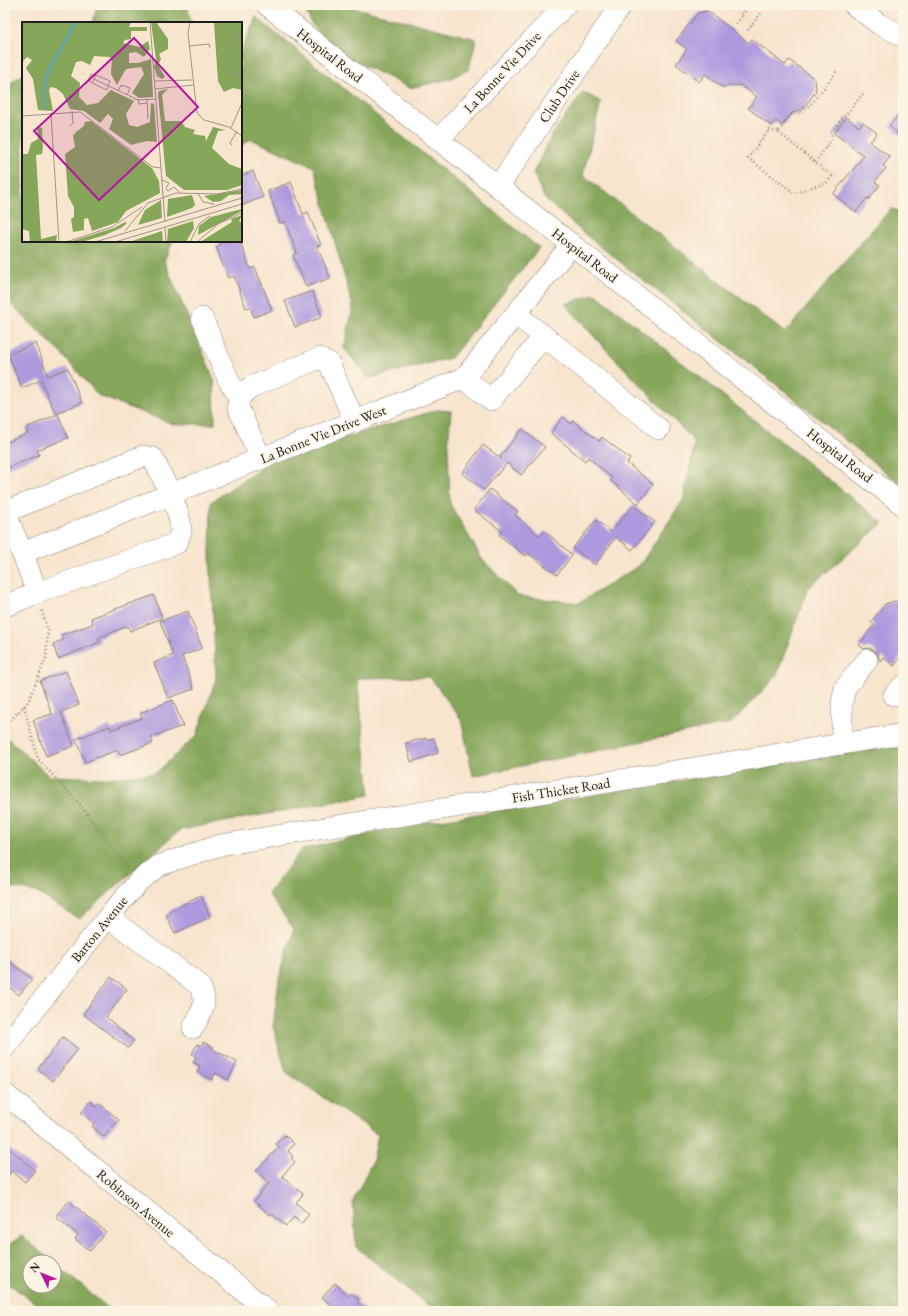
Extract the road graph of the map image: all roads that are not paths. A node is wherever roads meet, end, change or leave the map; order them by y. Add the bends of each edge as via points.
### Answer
1 (267, 5) edge
2 (565, 5) edge
3 (621, 5) edge
4 (854, 5) edge
5 (903, 36) edge
6 (438, 140) junction
7 (498, 187) junction
8 (572, 244) junction
9 (516, 315) junction
10 (202, 318) dead end
11 (544, 336) junction
12 (464, 378) junction
13 (239, 397) junction
14 (355, 422) junction
15 (659, 429) dead end
16 (261, 459) junction
17 (171, 494) junction
18 (903, 504) edge
19 (22, 553) junction
20 (37, 593) junction
21 (5, 606) edge
22 (867, 660) dead end
23 (903, 734) edge
24 (842, 744) junction
25 (220, 845) joint
26 (108, 916) junction
27 (193, 1028) dead end
28 (5, 1047) edge
29 (5, 1094) edge
30 (268, 1311) edge

1 - 6 street, Hospital Road
2 - 6 street, La Bonne Vie Drive
3 - 7 street, Club Drive
4 - 5 street via 879,24
6 - 7 street, Hospital Road
7 - 8 street, Hospital Road
8 - 9 street, La Bonne Vie Drive West
8 - 18 street, Hospital Road
9 - 11 street
9 - 12 street, La Bonne Vie Drive West
10 - 13 street via 229,381
11 - 12 street via 490,400
11 - 15 street
12 - 14 street, La Bonne Vie Drive West
13 - 14 street via 251,386 320,358 329,363
13 - 16 street via 238,407
14 - 16 street, La Bonne Vie Drive West
16 - 17 street, La Bonne Vie Drive West
17 - 19 street, La Bonne Vie Drive West
17 - 19 street via 153,458 143,456 5,512
17 - 20 street via 180,520 181,533 177,543
19 - 20 street
20 - 21 street
22 - 24 street via 845,688 842,703
23 - 24 street, Fish Thicket Road
24 - 25 street, Fish Thicket Road
25 - 26 street, Barton Avenue via 160,865 139,881
26 - 27 street via 199,985 205,1004
26 - 28 street, Barton Avenue
29 - 30 street, Robinson Avenue

